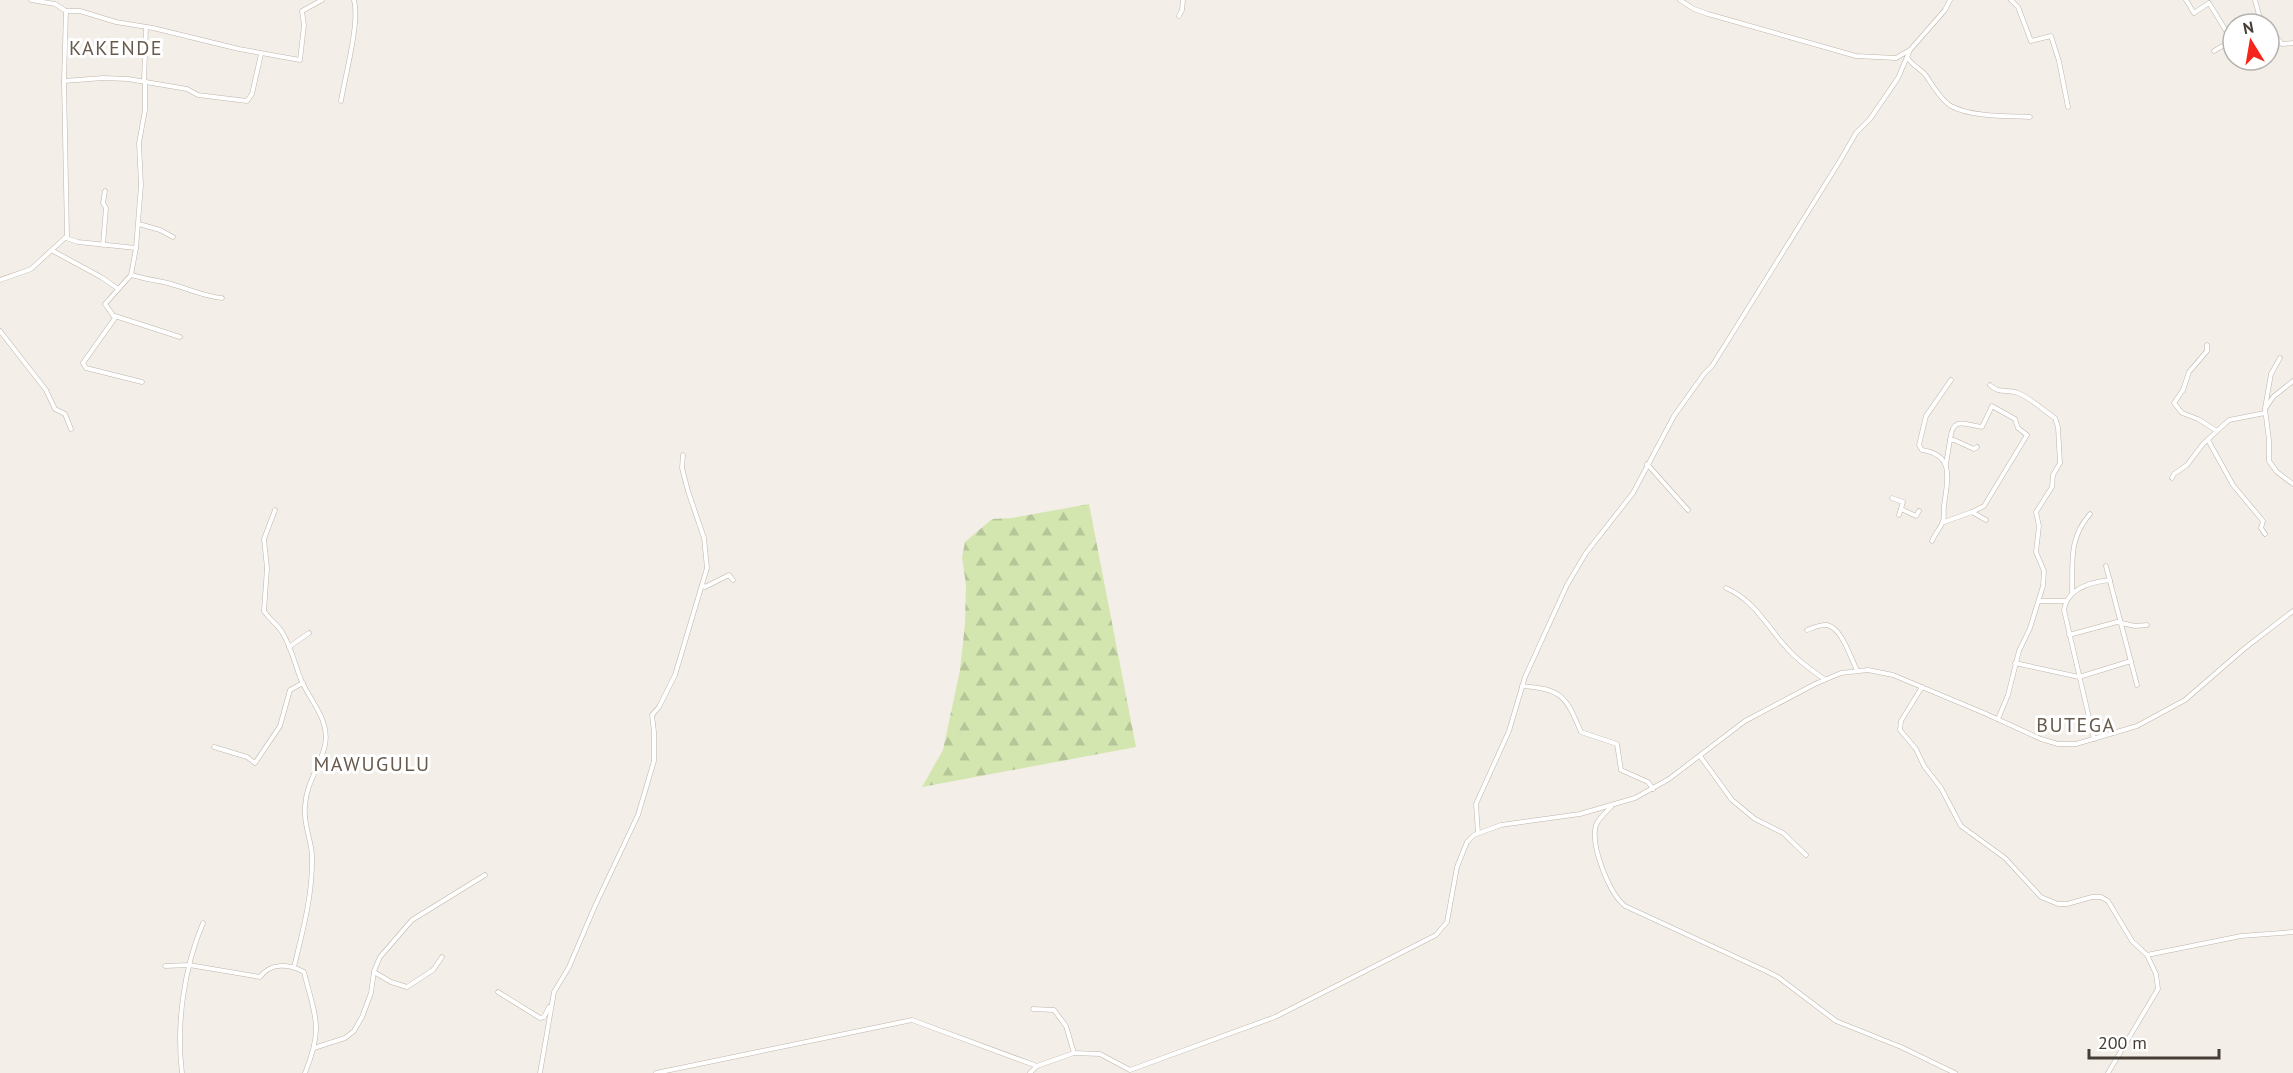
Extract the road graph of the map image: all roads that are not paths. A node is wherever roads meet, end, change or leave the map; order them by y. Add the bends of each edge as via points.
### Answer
1 (32, 0) edge
2 (322, 0) edge
3 (354, 0) edge
4 (1183, 0) edge
5 (1680, 0) edge
6 (1950, 0) edge
7 (2011, 0) edge
8 (2186, 0) edge
9 (66, 11) junction
10 (1179, 16) dead end
11 (2221, 23) edge
12 (146, 27) junction
13 (2221, 47) edge
14 (1910, 50) junction
15 (2214, 51) dead end
16 (261, 54) junction
17 (1907, 57) junction
18 (64, 81) junction
19 (145, 81) junction
20 (341, 101) dead end
21 (2068, 107) dead end
22 (2030, 117) dead end
23 (105, 191) dead end
24 (139, 224) junction
25 (173, 237) dead end
26 (66, 238) junction
27 (103, 244) junction
28 (136, 248) junction
29 (53, 251) junction
30 (131, 275) junction
31 (0, 280) edge
32 (117, 288) junction
33 (222, 298) dead end
34 (114, 316) junction
35 (0, 331) edge
36 (180, 337) dead end
37 (2207, 345) dead end
38 (2280, 358) dead end
39 (1951, 380) dead end
40 (2293, 381) edge
41 (142, 382) dead end
42 (1990, 385) dead end
43 (2265, 411) junction
44 (70, 429) dead end
45 (2217, 431) junction
46 (1950, 440) junction
47 (2208, 440) junction
48 (1977, 447) dead end
49 (683, 455) dead end
50 (1647, 464) junction
51 (1946, 465) junction
52 (2172, 478) dead end
53 (2293, 484) edge
54 (1892, 498) dead end
55 (275, 510) dead end
56 (1688, 510) dead end
57 (1901, 510) junction
58 (1919, 511) dead end
59 (1972, 512) junction
60 (2090, 514) dead end
61 (1899, 515) dead end
62 (1986, 520) dead end
63 (1943, 522) junction
64 (2265, 534) dead end
65 (1932, 541) dead end
66 (2106, 566) dead end
67 (733, 580) dead end
68 (2110, 580) junction
69 (702, 585) junction
70 (1726, 588) dead end
71 (2072, 593) junction
72 (2039, 601) junction
73 (2066, 601) junction
74 (2293, 612) edge
75 (2122, 623) junction
76 (2146, 625) dead end
77 (1807, 630) dead end
78 (309, 633) dead end
79 (2069, 634) junction
80 (289, 647) junction
81 (2131, 661) junction
82 (2015, 663) junction
83 (1857, 670) junction
84 (2079, 676) junction
85 (1824, 679) junction
86 (303, 682) junction
87 (2137, 685) dead end
88 (1522, 686) junction
89 (1922, 687) junction
90 (1998, 719) junction
91 (2094, 739) junction
92 (214, 747) dead end
93 (1700, 756) junction
94 (1653, 789) junction
95 (1611, 807) junction
96 (1478, 833) junction
97 (1806, 855) dead end
98 (484, 875) dead end
99 (202, 923) dead end
100 (2293, 932) edge
101 (2147, 954) junction
102 (442, 957) dead end
103 (189, 965) junction
104 (165, 966) dead end
105 (294, 968) junction
106 (374, 971) junction
107 (498, 992) dead end
108 (554, 992) junction
109 (1033, 1009) dead end
110 (314, 1048) junction
111 (1074, 1053) junction
112 (1037, 1066) junction
113 (1130, 1071) edge
114 (182, 1073) edge
115 (304, 1073) edge
116 (540, 1073) edge
117 (656, 1073) edge
118 (1030, 1073) edge
119 (1955, 1073) edge
120 (2108, 1073) edge

1 - 9 street via 56,4
2 - 16 street via 302,10 300,60
3 - 20 street via 354,34
4 - 10 street
5 - 14 street via 1708,14 1856,56 1896,58
6 - 14 street
7 - 21 street via 2018,7 2031,41 2051,36
8 - 11 street via 2194,13 2209,3
9 - 12 street
9 - 18 street
12 - 16 street
12 - 19 street
13 - 15 street
14 - 17 street
16 - 19 street via 252,94 247,100 198,95
17 - 22 street via 1950,105 1978,114
17 - 50 street via 1898,78 1847,146
18 - 19 street
18 - 26 street
19 - 24 street via 139,143
23 - 27 street
24 - 25 street
24 - 28 street
26 - 27 street
26 - 29 street
27 - 28 street
28 - 30 street
29 - 31 street via 31,269
29 - 32 street
30 - 32 street
30 - 33 street
32 - 34 street via 105,304
34 - 36 street
34 - 41 street via 83,366
35 - 44 street via 46,390 55,409 65,414
37 - 45 street via 2174,403 2182,413
38 - 43 street via 2271,374
39 - 51 street via 1926,416 1919,445 1922,450 1938,455
40 - 43 street via 2273,398
42 - 72 street via 2000,392 2020,393 2055,418 2058,427 2060,463 2052,487 2036,512 2036,552 2045,577
43 - 45 street via 2234,418
43 - 53 street via 2269,461
45 - 47 street
46 - 48 street
46 - 51 street
46 - 59 street via 1955,425 1982,427 1992,406 2015,419 2027,435 1984,506
47 - 52 street
47 - 64 street via 2233,485 2263,520 2261,528
49 - 69 street via 682,468 704,538 707,568
50 - 56 street
50 - 88 street via 1633,493 1586,553 1567,585
51 - 63 street
54 - 57 street via 1903,502
55 - 80 street via 264,539 264,611 281,630
57 - 58 street via 1916,516
57 - 61 street
59 - 62 street
59 - 63 street
60 - 71 street via 2074,543
63 - 65 street
66 - 68 street
67 - 69 street via 729,575
68 - 71 street via 2080,587
68 - 75 street
69 - 108 street via 675,675 652,715 654,761 638,815
70 - 85 street via 1749,602 1785,648
71 - 73 street
72 - 73 street
72 - 82 street
73 - 79 street
74 - 91 street via 2185,700 2143,723
75 - 76 street
75 - 79 street
75 - 81 street
77 - 83 street via 1823,625 1837,630
78 - 80 street
79 - 84 street
80 - 86 street
81 - 84 street
81 - 87 street
82 - 84 street
82 - 90 street
83 - 85 street
83 - 89 street via 1887,674
84 - 91 street
85 - 93 street via 1745,721
86 - 92 street via 290,690 280,726 255,763
86 - 105 street via 323,722 325,746 305,804 312,887
88 - 94 street via 1541,687 1563,697 1581,732 1617,744 1619,767 1648,782
88 - 96 street via 1509,731 1476,804
89 - 90 street
89 - 101 street via 1901,721 1900,730 1941,788 1961,826 2005,858 2041,897 2058,904 2092,897 2108,901 2132,941
90 - 91 street via 2051,742 2076,744
93 - 94 street
93 - 97 street via 1732,800 1755,819 1783,833
94 - 95 street
95 - 96 street via 1501,825
95 - 119 street via 1597,824 1595,838 1610,889 1625,906 1772,974 1836,1021
96 - 113 street via 1462,853 1452,883 1447,922 1436,935 1275,1017
98 - 106 street via 412,920 389,945
99 - 103 street
100 - 101 street via 2241,936
101 - 120 street via 2158,989
102 - 106 street via 433,970 407,987
103 - 104 street
103 - 105 street via 260,977 274,966
103 - 114 street via 181,1027
105 - 110 street via 304,972 316,1014
106 - 110 street via 371,993 354,1030 345,1038
107 - 108 street via 540,1018 548,1010
108 - 116 street
109 - 111 street via 1054,1010 1066,1026
110 - 115 street
111 - 112 street
111 - 113 street via 1100,1054
112 - 117 street via 912,1020
112 - 118 street

